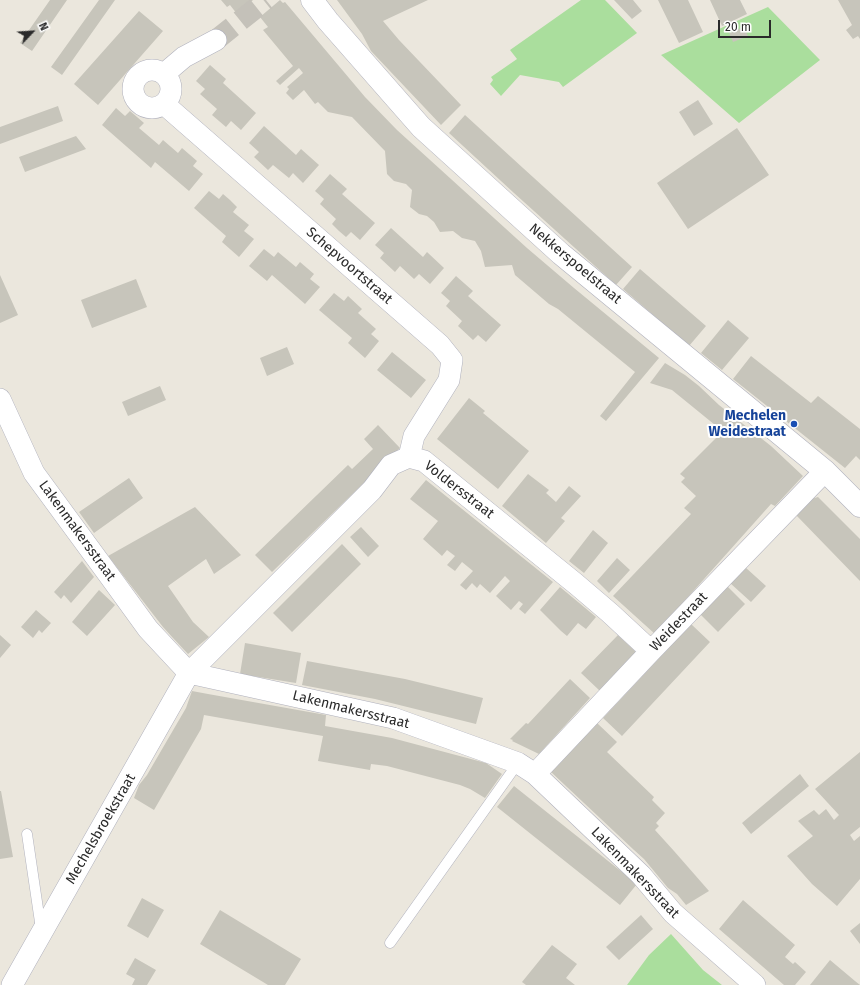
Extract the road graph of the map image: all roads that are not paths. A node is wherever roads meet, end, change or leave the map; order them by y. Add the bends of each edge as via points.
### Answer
1 (312, 0) edge
2 (216, 40) tunnel mouth
3 (164, 74) junction
4 (164, 104) junction
5 (0, 400) edge
6 (409, 457) junction
7 (825, 470) junction
8 (860, 506) edge
9 (651, 651) junction
10 (189, 673) junction
11 (527, 769) junction
12 (27, 834) dead end
13 (41, 933) junction
14 (390, 943) dead end
15 (12, 985) edge
16 (755, 985) edge

1 - 7 main road, Nekkerspoelstraat via 421,127 561,254
2 - 3 street via 184,57
3 - 4 street via 170,82 171,92
3 - 4 street via 147,70 137,76 132,88 136,100 141,105 152,108
4 - 6 street, Schepvoortstraat via 440,345 452,360 449,380 414,436
5 - 10 street, Lakenmakersstraat via 34,473 148,629
6 - 9 street, Voldersstraat via 424,461 576,584
6 - 10 street, Voldersstraat via 392,465 372,490
7 - 8 main road, Nekkerspoelstraat
7 - 9 street, Weidestraat
9 - 11 street, Weidestraat
10 - 11 street, Lakenmakersstraat via 393,718
10 - 13 street, Mechelsbroekstraat
11 - 14 lane
11 - 16 street, Lakenmakersstraat via 641,875 673,913
12 - 13 lane
13 - 15 street, Mechelsbroekstraat

